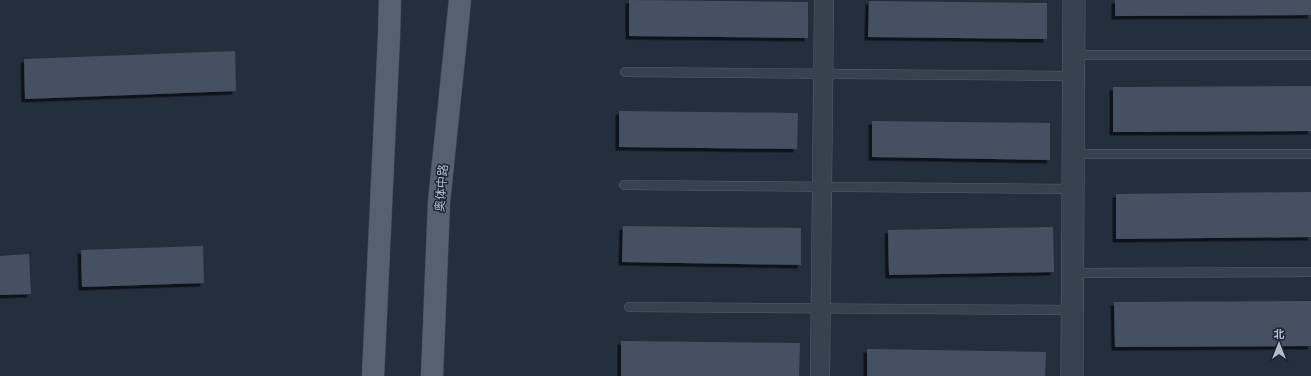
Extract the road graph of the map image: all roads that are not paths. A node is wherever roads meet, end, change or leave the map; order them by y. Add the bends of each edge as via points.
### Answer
1 (390, 0) edge
2 (460, 0) edge
3 (824, 0) edge
4 (1074, 0) edge
5 (1311, 55) edge
6 (1074, 65) junction
7 (625, 72) dead end
8 (823, 73) junction
9 (1073, 154) junction
10 (1311, 154) edge
11 (624, 185) dead end
12 (822, 187) junction
13 (1073, 189) junction
14 (1311, 272) edge
15 (1073, 273) junction
16 (629, 307) dead end
17 (820, 308) junction
18 (1073, 310) junction
19 (373, 376) edge
20 (432, 376) edge
21 (820, 376) edge
22 (1072, 376) edge

1 - 19 main road
2 - 20 main road, 奥体中路 via 439,202
3 - 8 street
4 - 6 street
5 - 6 lane
6 - 8 lane
6 - 9 street
7 - 8 lane
8 - 12 street
9 - 10 lane
9 - 13 street
11 - 12 lane
12 - 13 lane
12 - 17 street
13 - 15 street
14 - 15 lane
15 - 18 street
16 - 17 lane
17 - 18 lane
17 - 21 street
18 - 22 street

